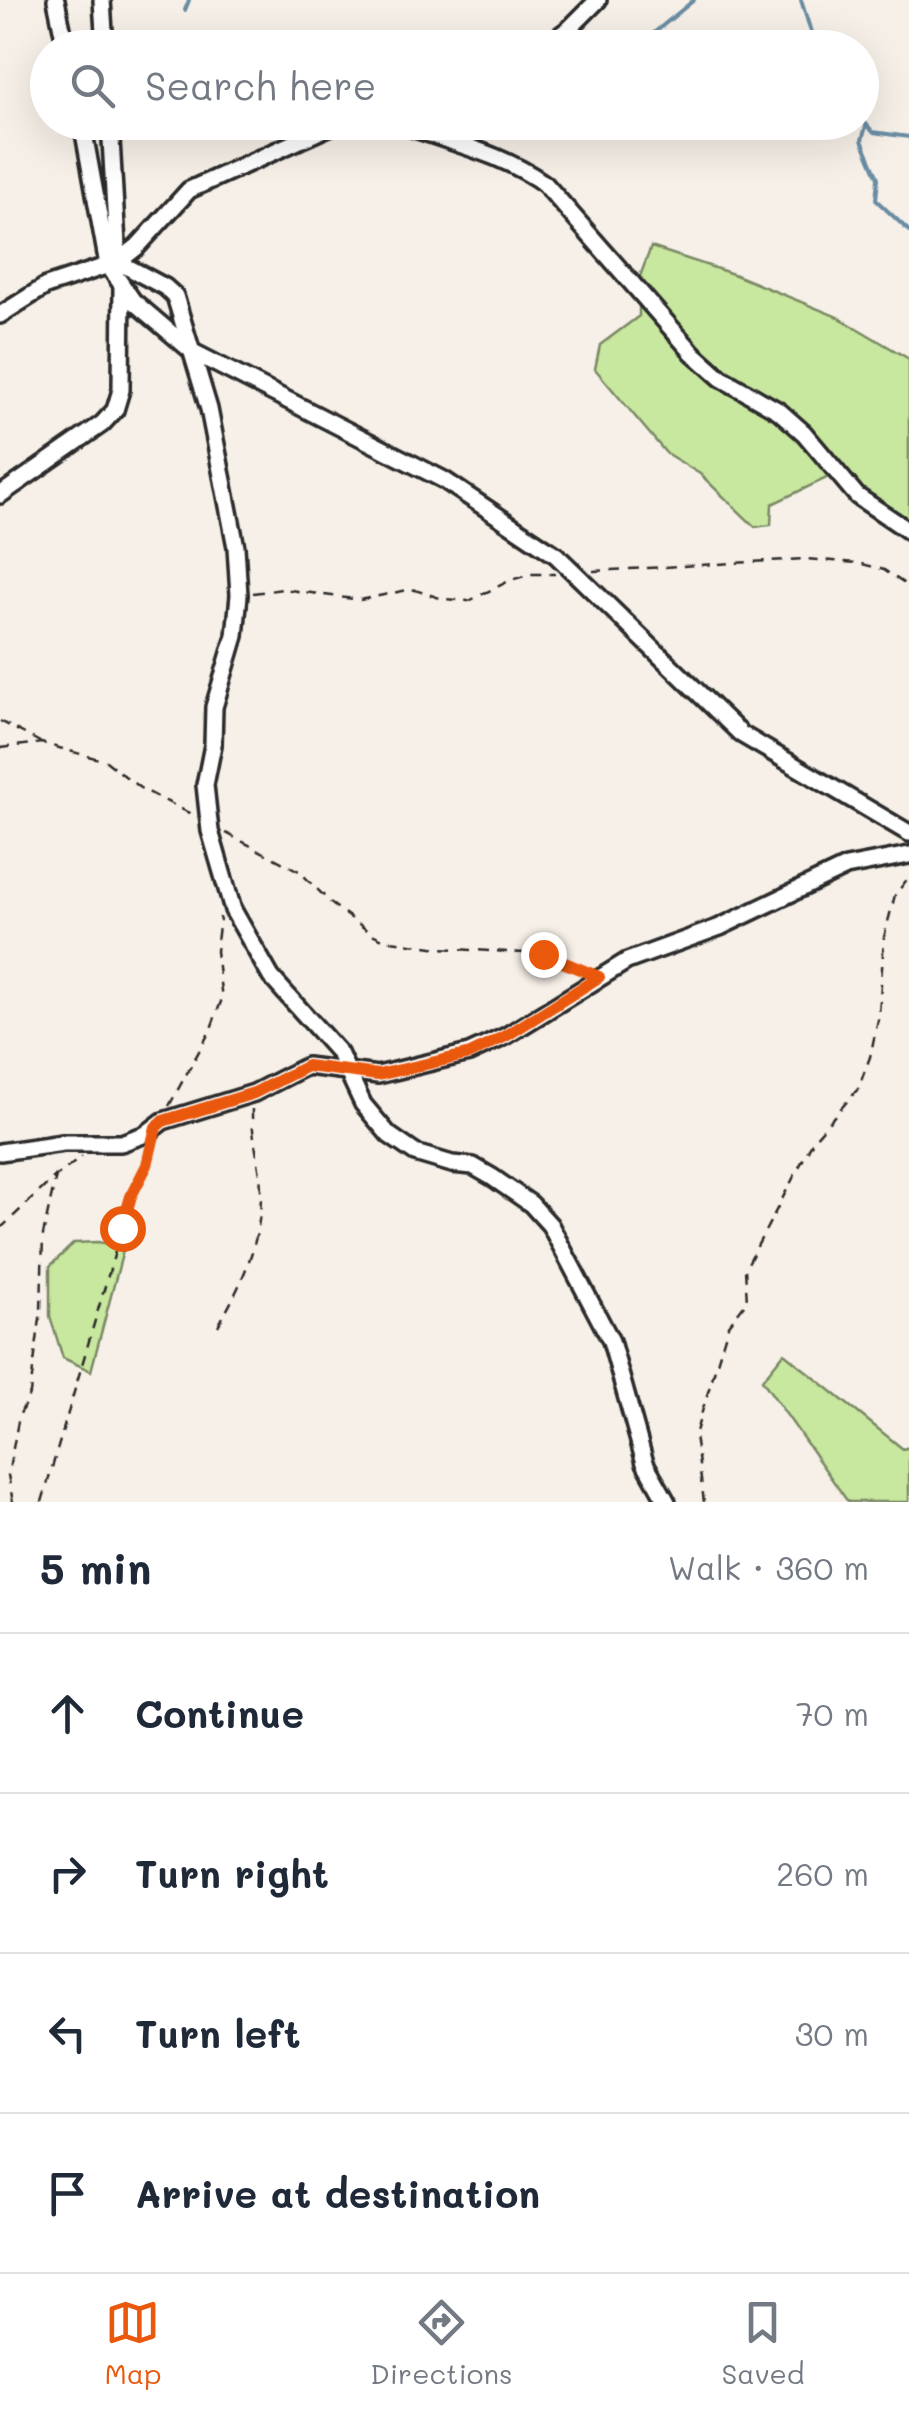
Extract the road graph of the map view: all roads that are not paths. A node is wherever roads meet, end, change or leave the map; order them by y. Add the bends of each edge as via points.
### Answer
1 (56, 0) edge
2 (102, 0) edge
3 (598, 0) edge
4 (62, 30) edge
5 (104, 30) edge
6 (567, 30) edge
7 (86, 140) edge
8 (110, 140) edge
9 (300, 140) edge
10 (444, 140) edge
11 (113, 263) junction
12 (122, 285) junction
13 (0, 315) edge
14 (193, 352) junction
15 (0, 495) edge
16 (909, 531) edge
17 (909, 833) edge
18 (909, 855) edge
19 (351, 1073) junction
20 (0, 1152) edge
21 (668, 1502) edge

1 - 4 street
2 - 5 street
3 - 6 street
7 - 11 street
8 - 11 street
9 - 11 street via 189,190 137,247
10 - 16 street via 478,148 545,184 692,354 779,411 857,496
11 - 12 street
11 - 13 street via 46,286
11 - 14 street via 175,296
12 - 14 street
12 - 15 street via 115,410
14 - 17 street via 444,480 540,544 741,734
14 - 19 street via 236,547 239,596 236,636 214,707 205,784 208,824 233,910 271,976
18 - 19 street via 846,866 720,928 627,960 470,1054 378,1075
19 - 20 street via 307,1066 121,1143
19 - 21 street via 363,1104 389,1135 414,1153 482,1172 550,1225 611,1341 645,1463

